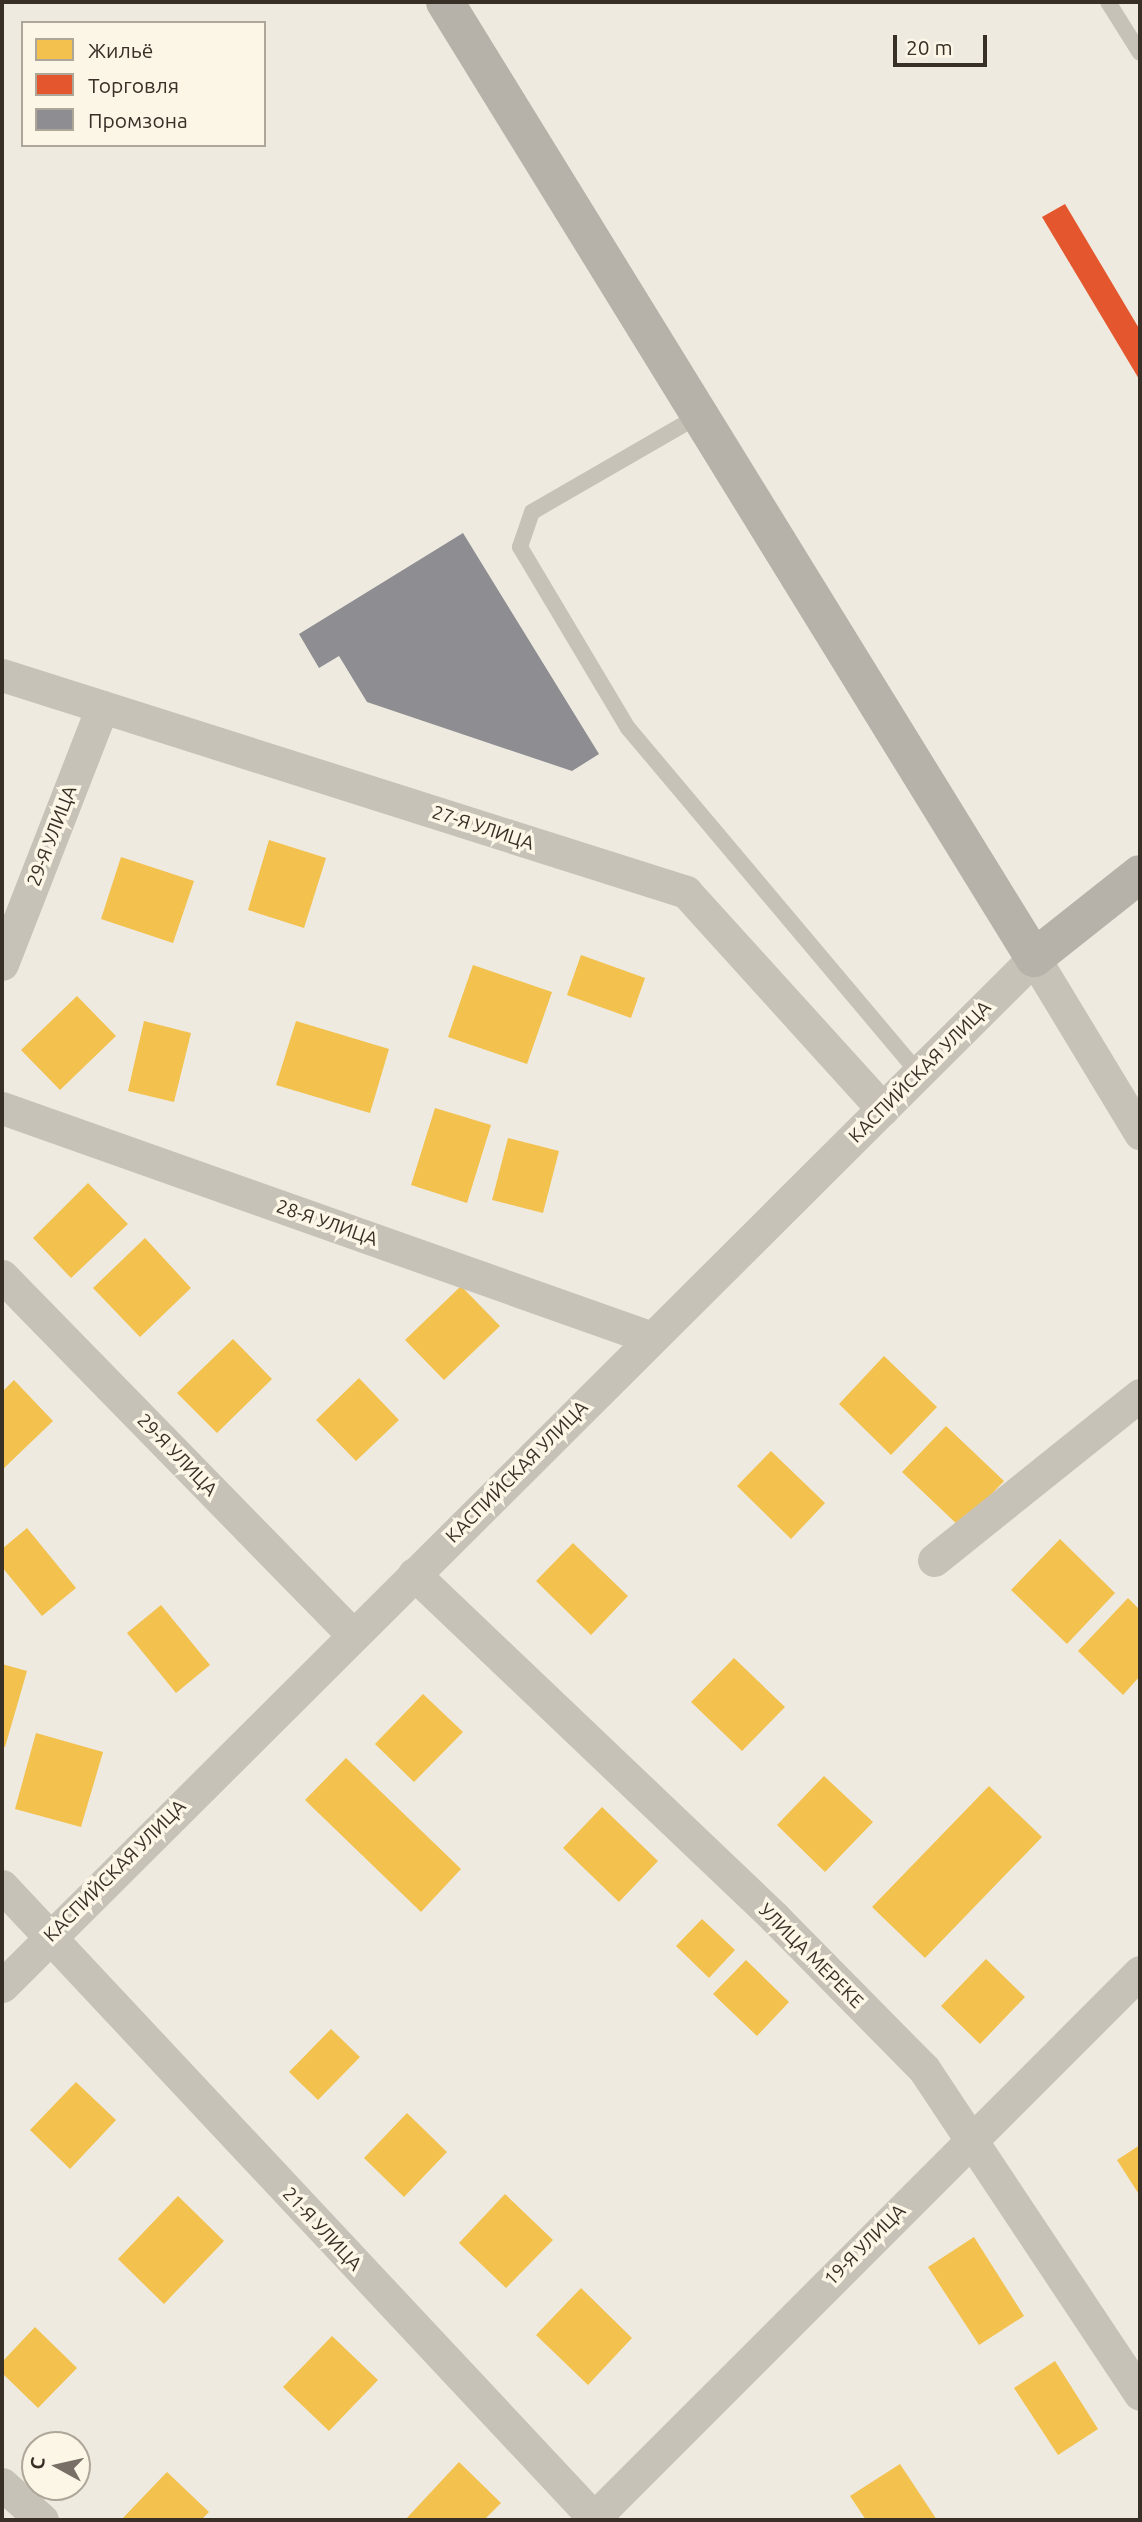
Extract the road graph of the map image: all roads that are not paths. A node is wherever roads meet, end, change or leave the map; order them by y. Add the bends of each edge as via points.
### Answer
1 (445, 2) edge
2 (1108, 2) edge
3 (1140, 53) edge
4 (699, 415) junction
5 (2, 676) edge
6 (102, 707) junction
7 (1140, 874) edge
8 (1034, 958) junction
9 (2, 964) edge
10 (919, 1073) junction
11 (2, 1108) edge
12 (883, 1109) junction
13 (1140, 1133) edge
14 (2, 1276) edge
15 (652, 1338) junction
16 (1140, 1395) edge
17 (934, 1560) dead end
18 (414, 1574) junction
19 (353, 1635) junction
20 (2, 1885) edge
21 (50, 1936) junction
22 (1140, 1972) edge
23 (2, 1986) edge
24 (970, 2140) junction
25 (1140, 2394) edge
26 (2, 2484) edge
27 (42, 2520) edge
28 (594, 2520) edge

1 - 4 street
2 - 3 lane
4 - 8 street
4 - 10 lane via 531,512 520,547 628,728
5 - 6 street, 27-Я УЛИЦА
6 - 9 street, 29-Я УЛИЦА
6 - 12 street, 27-Я УЛИЦА via 686,892
7 - 8 street
8 - 10 street, КАСПИЙСКАЯ УЛИЦА
8 - 13 street
10 - 12 street, КАСПИЙСКАЯ УЛИЦА
11 - 15 street, 28-Я УЛИЦА
12 - 15 street, КАСПИЙСКАЯ УЛИЦА
14 - 19 street, 29-Я УЛИЦА
15 - 18 street, КАСПИЙСКАЯ УЛИЦА
16 - 17 street
18 - 19 street, КАСПИЙСКАЯ УЛИЦА
18 - 24 street, УЛИЦА МЕРЕКЕ via 775,1918 924,2069
19 - 21 street, КАСПИЙСКАЯ УЛИЦА
20 - 21 street, 21-Я УЛИЦА
21 - 23 street, КАСПИЙСКАЯ УЛИЦА
21 - 28 street, 21-Я УЛИЦА
22 - 24 street, 19-Я УЛИЦА
24 - 25 street, УЛИЦА МЕРЕКЕ
24 - 28 street, 19-Я УЛИЦА
26 - 27 street

